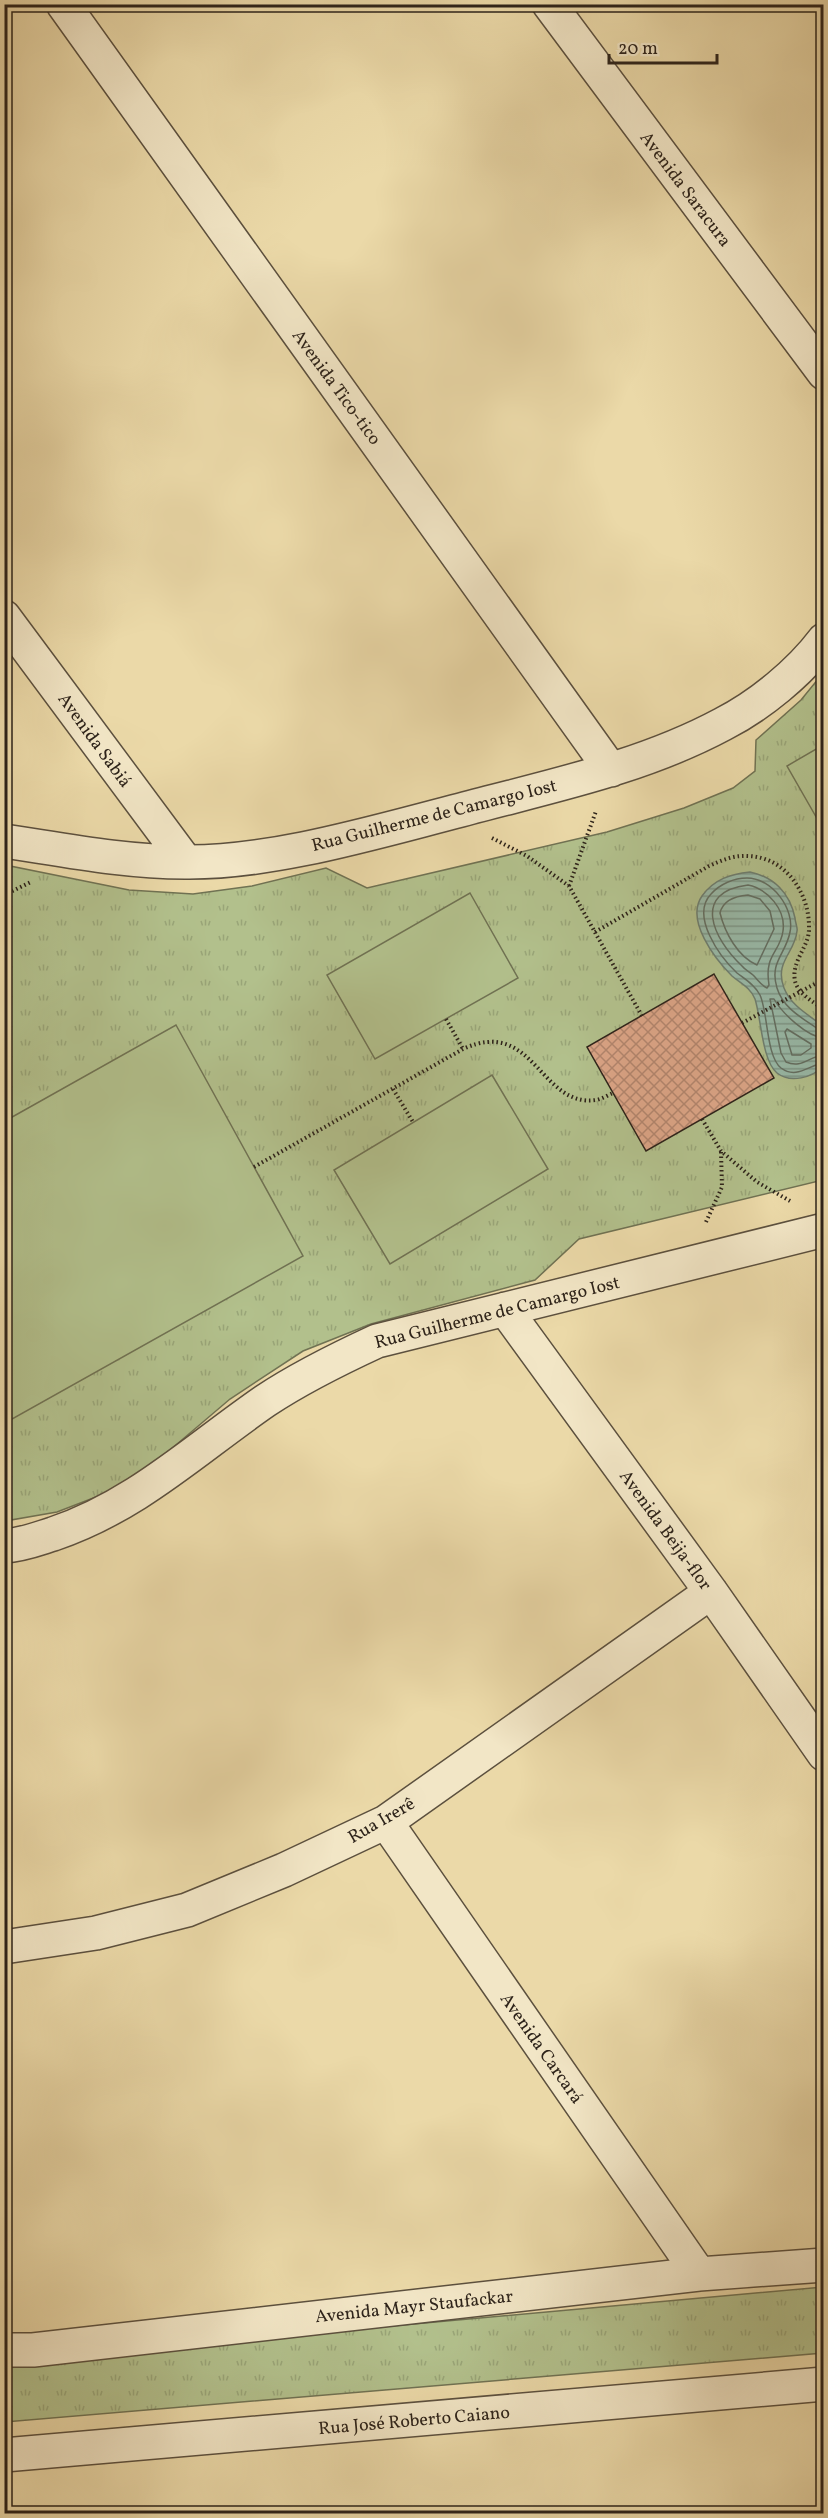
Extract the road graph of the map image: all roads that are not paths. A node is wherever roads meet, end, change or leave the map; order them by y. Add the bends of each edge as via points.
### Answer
1 (63, 4) edge
2 (549, 4) edge
3 (824, 373) edge
4 (4, 617) edge
5 (824, 640) edge
6 (611, 770) junction
7 (4, 841) edge
8 (186, 862) junction
9 (824, 1230) edge
10 (505, 1309) junction
11 (4, 1546) edge
12 (711, 1592) junction
13 (824, 1754) edge
14 (386, 1822) junction
15 (4, 1947) edge
16 (824, 2265) edge
17 (699, 2274) junction
18 (4, 2350) edge
19 (824, 2384) edge
20 (4, 2455) edge

1 - 6 street, Avenida Tico-tico
2 - 3 street, Avenida Saracura
4 - 8 street, Avenida Sabiá
5 - 6 street, Rua Guilherme de Camargo Iost via 812,656 768,694 725,723 671,749
6 - 8 street, Rua Guilherme de Camargo Iost via 339,840 257,857
7 - 8 street, Rua Guilherme de Camargo Iost via 106,856
9 - 10 street, Rua Guilherme de Camargo Iost
10 - 11 street, Rua Guilherme de Camargo Iost via 377,1341 312,1371 128,1501 75,1527 21,1545
10 - 12 street, Avenida Beija-flor
12 - 13 street, Avenida Beija-flor
12 - 14 street, Rua Irerê
14 - 15 street, Rua Irerê via 187,1910 96,1932
14 - 17 street, Avenida Carcará
16 - 17 street, Avenida Mayr Staufackar
17 - 18 street, Avenida Mayr Staufackar
19 - 20 street, Rua José Roberto Caiano

